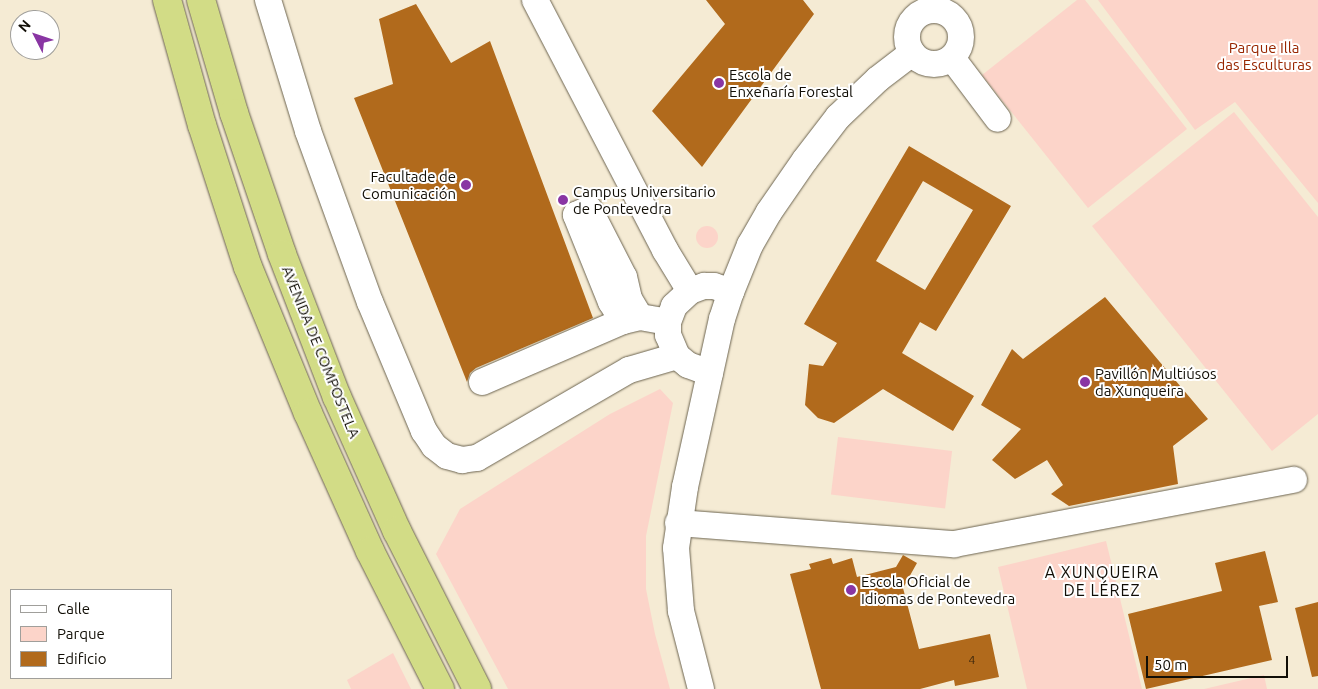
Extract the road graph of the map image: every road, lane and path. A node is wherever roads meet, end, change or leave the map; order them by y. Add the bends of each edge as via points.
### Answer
1 (167, 0) edge
2 (200, 0) edge
3 (268, 0) edge
4 (535, 0) edge
5 (910, 9) edge
6 (912, 53) junction
7 (952, 58) junction
8 (998, 119) dead end
9 (690, 291) junction
10 (731, 292) junction
11 (668, 322) junction
12 (677, 356) junction
13 (710, 373) junction
14 (482, 382) dead end
15 (1294, 480) dead end
16 (678, 523) junction
17 (440, 689) edge
18 (477, 689) edge
19 (701, 689) edge

1 - 17 highway via 202,125 248,267 370,551
2 - 18 highway, AVENIDA DE COMPOSTELA via 282,254 337,396 398,531
3 - 12 street via 308,131 370,302 424,431 434,446 447,456 462,460 477,458 629,370
4 - 9 street via 665,250
5 - 6 street via 907,38
5 - 7 street via 922,13 938,10 952,17 961,32
6 - 7 street via 926,63
6 - 10 street via 878,79 838,117 805,160 769,212 750,246
7 - 8 street
9 - 10 street via 714,286
9 - 11 street via 674,306
10 - 13 street
11 - 12 street via 668,335
11 - 14 street via 631,319
12 - 13 street via 688,365
13 - 16 street
15 - 16 street via 954,544
16 - 19 street via 677,580 681,611

